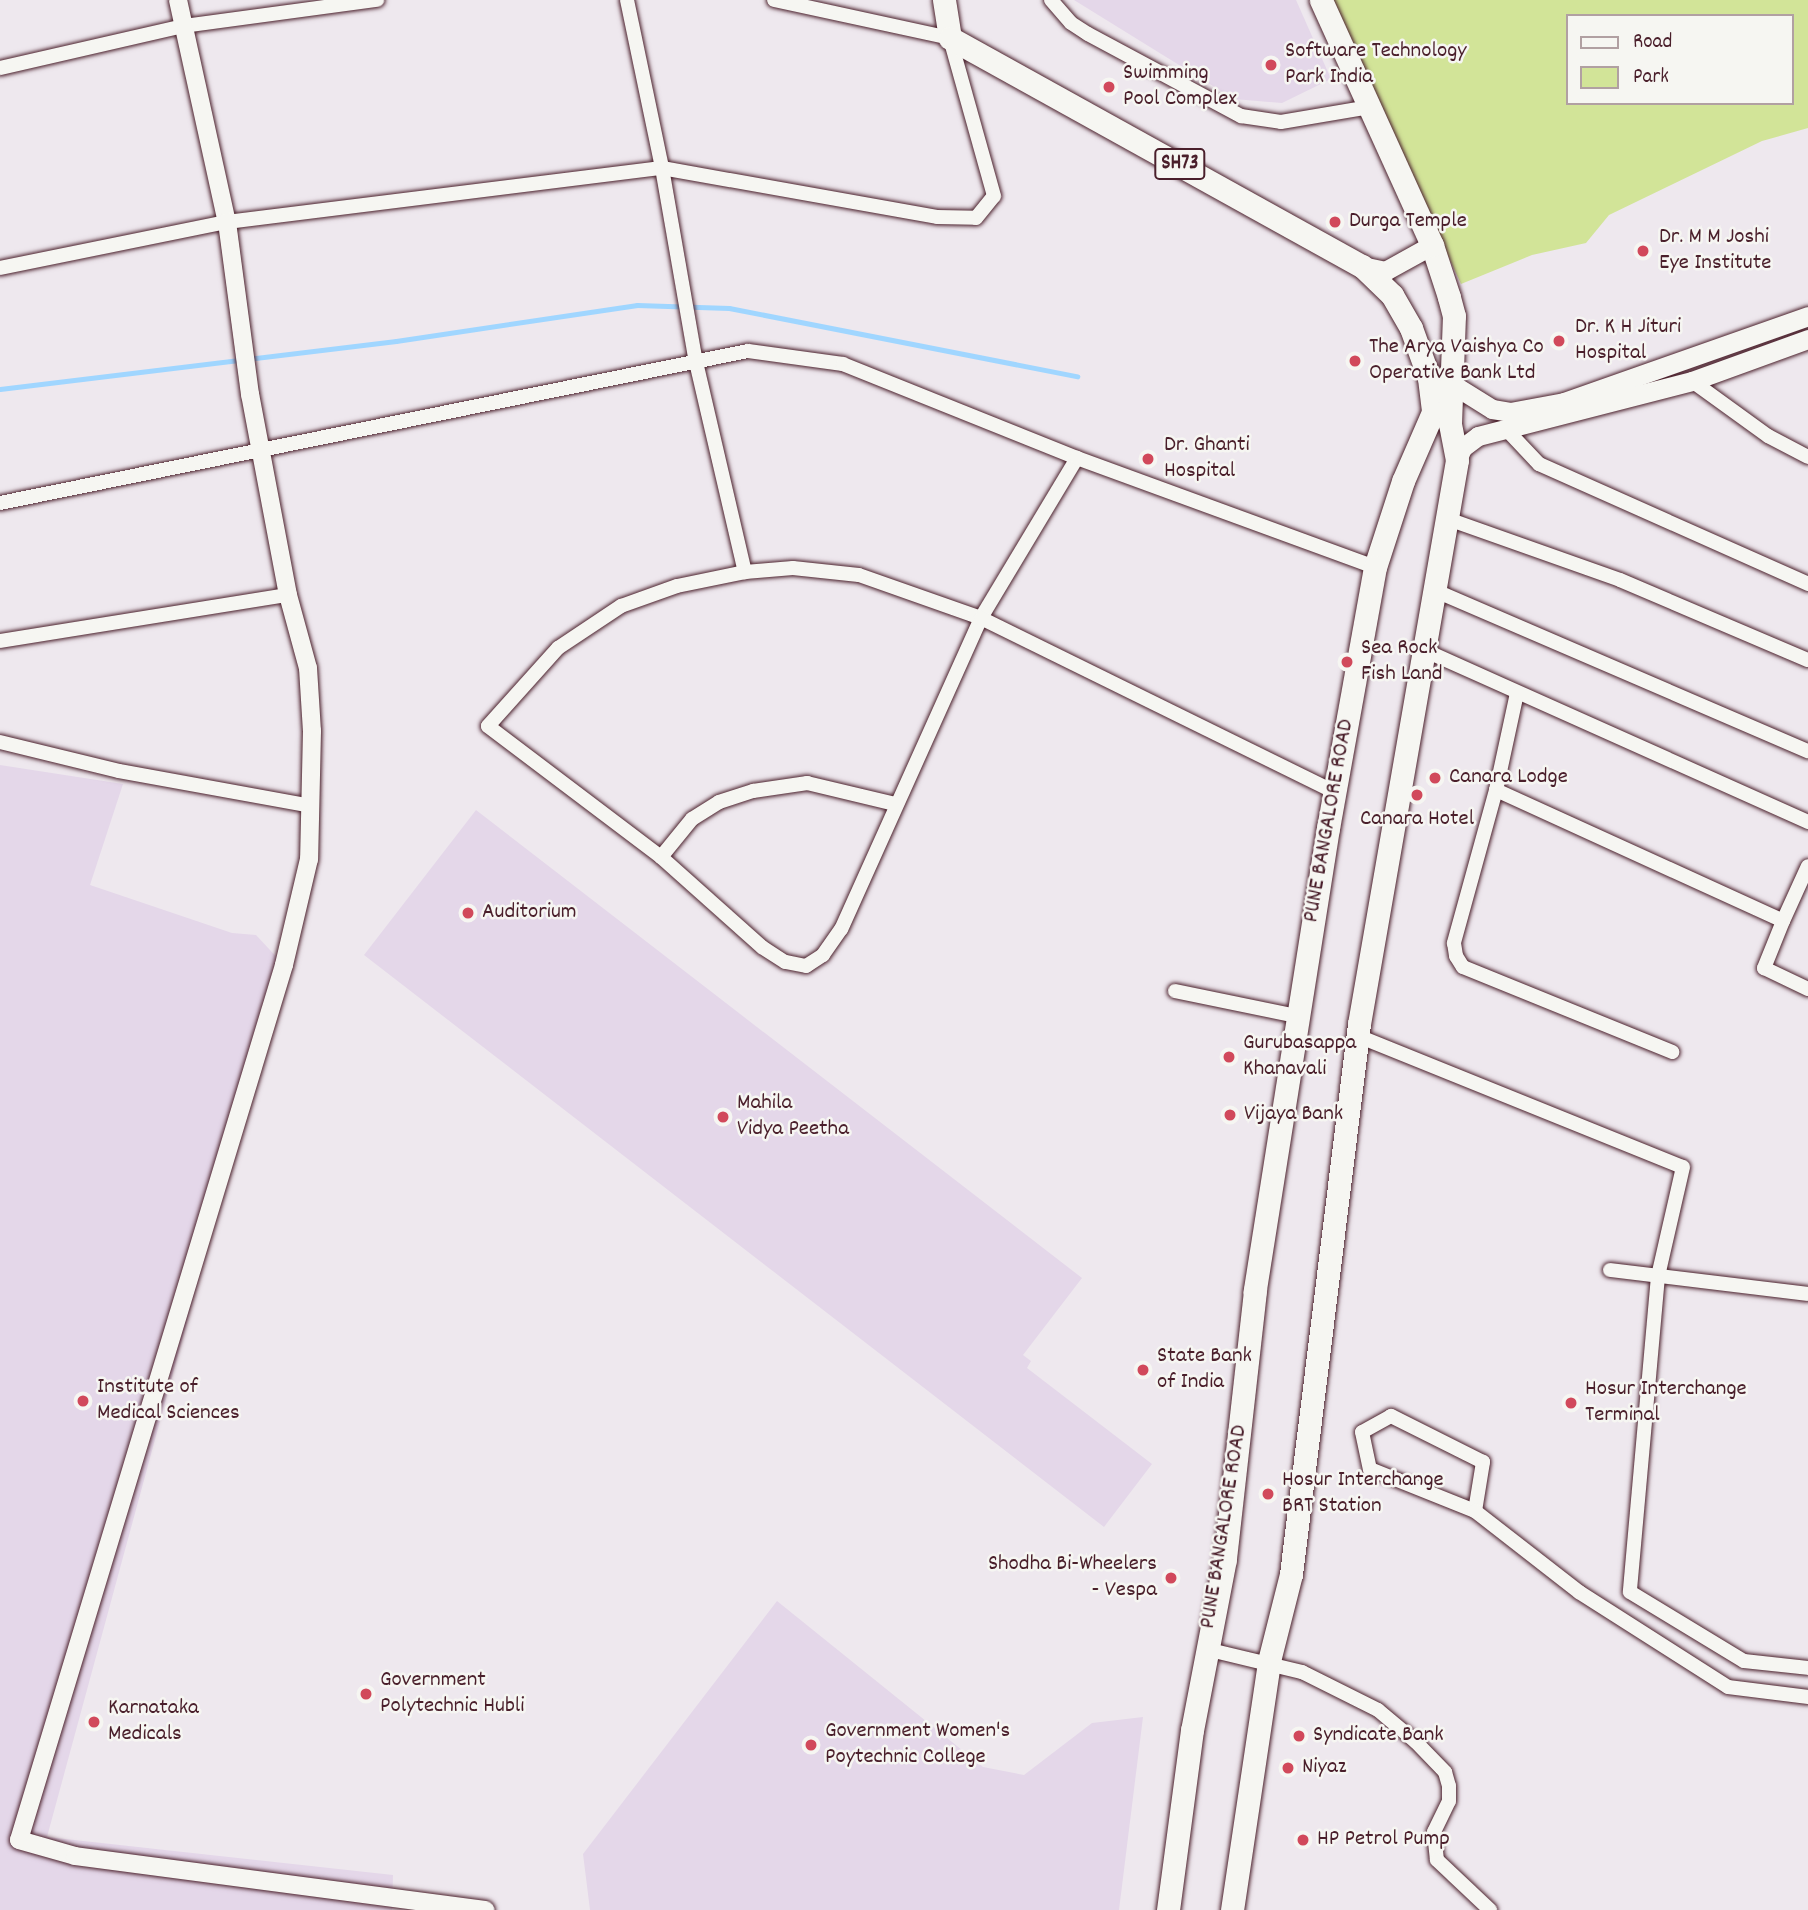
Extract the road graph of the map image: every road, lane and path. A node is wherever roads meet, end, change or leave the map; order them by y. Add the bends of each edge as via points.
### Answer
1 (178, 0) edge
2 (377, 0) edge
3 (627, 0) edge
4 (774, 0) edge
5 (944, 0) edge
6 (1051, 0) edge
7 (1321, 0) edge
8 (184, 26) junction
9 (950, 38) junction
10 (0, 68) edge
11 (1370, 107) junction
12 (662, 168) junction
13 (227, 222) junction
14 (1432, 245) junction
15 (1362, 265) junction
16 (0, 268) edge
17 (1808, 316) edge
18 (1808, 339) edge
19 (696, 362) junction
20 (1692, 381) junction
21 (1451, 384) junction
22 (1525, 417) junction
23 (1442, 418) junction
24 (1505, 428) junction
25 (261, 450) junction
26 (1808, 457) edge
27 (1077, 458) junction
28 (1457, 460) junction
29 (0, 503) edge
30 (1448, 519) junction
31 (1375, 567) junction
32 (745, 572) junction
33 (1808, 584) edge
34 (1436, 591) junction
35 (288, 595) junction
36 (981, 618) junction
37 (0, 641) edge
38 (1426, 651) junction
39 (1808, 660) edge
40 (1517, 693) junction
41 (0, 742) edge
42 (1808, 751) edge
43 (1496, 790) junction
44 (1335, 792) junction
45 (895, 804) junction
46 (311, 806) junction
47 (1808, 822) edge
48 (661, 857) junction
49 (1808, 866) edge
50 (1783, 921) junction
51 (1808, 989) edge
52 (1175, 991) dead end
53 (1297, 1016) junction
54 (1357, 1036) junction
55 (1672, 1052) dead end
56 (1611, 1270) dead end
57 (1658, 1276) junction
58 (1808, 1294) edge
59 (1475, 1511) junction
60 (1206, 1649) junction
61 (1269, 1661) junction
62 (1808, 1668) edge
63 (1808, 1696) edge
64 (485, 1910) edge
65 (1168, 1910) edge
66 (1232, 1910) edge
67 (1490, 1910) edge

1 - 8 street
2 - 8 street
3 - 12 street
4 - 9 street
5 - 9 main road
6 - 11 street via 1088,34 1241,116 1281,122
7 - 11 main road, SH73
8 - 10 street
8 - 13 street
9 - 12 street via 994,196 976,218 937,217
9 - 15 main road, PUNE BANGALORE ROAD / SH73
11 - 14 main road, SH73
12 - 13 street
12 - 19 street
13 - 16 street
13 - 25 street
14 - 15 main road via 1385,271
14 - 21 main road, PUNE BANGALORE ROAD / SH73 via 1454,316
15 - 23 main road, PUNE BANGALORE ROAD / SH73 via 1392,295 1411,328
17 - 22 main road
18 - 20 main road
19 - 25 street
19 - 27 street via 748,351 843,364
19 - 32 street
20 - 22 main road
20 - 26 street via 1768,436
21 - 22 main road via 1492,409
21 - 23 main road, PUNE BANGALORE ROAD / SH73
22 - 23 main road
22 - 24 main road
23 - 28 main road, PUNE BANGALORE ROAD / SH73
23 - 31 main road, PUNE BANGALORE ROAD / SH73 via 1403,481
24 - 28 main road via 1468,441
24 - 33 street via 1539,464
25 - 29 street
25 - 35 street
27 - 31 street
27 - 36 street
28 - 30 main road, PUNE BANGALORE ROAD / SH73
30 - 34 main road, PUNE BANGALORE ROAD / SH73
30 - 39 street via 1620,580
31 - 44 main road, PUNE BANGALORE ROAD / SH73
32 - 36 street via 793,568 859,575
32 - 48 street via 677,586 621,606 558,648 488,726
34 - 38 main road, PUNE BANGALORE ROAD / SH73
34 - 42 street
35 - 37 street
35 - 46 street via 308,668
36 - 44 street
36 - 45 street
38 - 40 street
38 - 54 main road, PUNE BANGALORE ROAD / SH73
40 - 43 street
40 - 47 street
41 - 46 street via 119,771
43 - 50 street
43 - 55 street via 1454,943 1463,967
44 - 53 main road, PUNE BANGALORE ROAD / SH73
45 - 48 street via 807,783 753,791 719,802 692,819
45 - 48 street via 841,929 823,955 806,965 785,962 762,947
46 - 64 street via 309,859 284,965 19,1840 75,1856
49 - 50 street
50 - 51 street via 1763,968
52 - 53 street
53 - 60 main road, PUNE BANGALORE ROAD / SH73 via 1255,1291 1225,1559
54 - 57 street via 1683,1167
54 - 61 main road, PUNE BANGALORE ROAD / SH73 via 1293,1563
56 - 57 street
57 - 58 street
57 - 62 street via 1630,1592 1744,1661
59 - 59 street via 1370,1469 1362,1432 1391,1416 1483,1462
59 - 63 street via 1579,1592 1728,1687
60 - 61 street
60 - 65 main road, PUNE BANGALORE ROAD / SH73
61 - 66 main road, PUNE BANGALORE ROAD / SH73
61 - 67 street via 1378,1710 1445,1772 1449,1801 1434,1832 1437,1860

